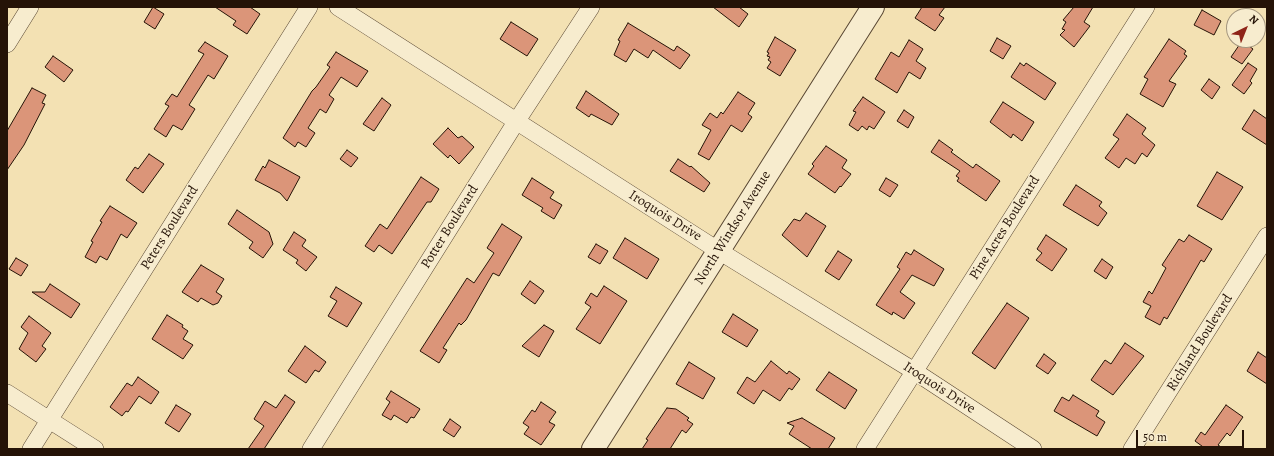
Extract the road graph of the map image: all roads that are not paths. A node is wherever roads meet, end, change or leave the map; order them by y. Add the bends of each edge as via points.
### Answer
1 (30, 7) edge
2 (309, 7) edge
3 (338, 7) edge
4 (591, 7) edge
5 (873, 7) edge
6 (1146, 7) edge
7 (7, 44) edge
8 (516, 122) junction
9 (1267, 236) edge
10 (719, 251) junction
11 (914, 372) junction
12 (7, 393) edge
13 (50, 420) junction
14 (32, 449) edge
15 (95, 449) edge
16 (311, 449) edge
17 (593, 449) edge
18 (865, 449) edge
19 (1033, 449) edge
20 (1132, 449) edge

1 - 7 street
2 - 13 street, Peters Boulevard
3 - 8 street, Iroquois Drive
4 - 8 street, Potter Boulevard
5 - 10 street, North Windsor Avenue
6 - 11 street, Pine Acres Boulevard
8 - 10 street, Iroquois Drive
8 - 16 street, Potter Boulevard
9 - 20 street, Richland Boulevard
10 - 11 street, Iroquois Drive
10 - 17 street, North Windsor Avenue
11 - 18 street, Pine Acres Boulevard
11 - 19 street, Iroquois Drive
12 - 13 street
13 - 14 street, Peters Boulevard
13 - 15 street

